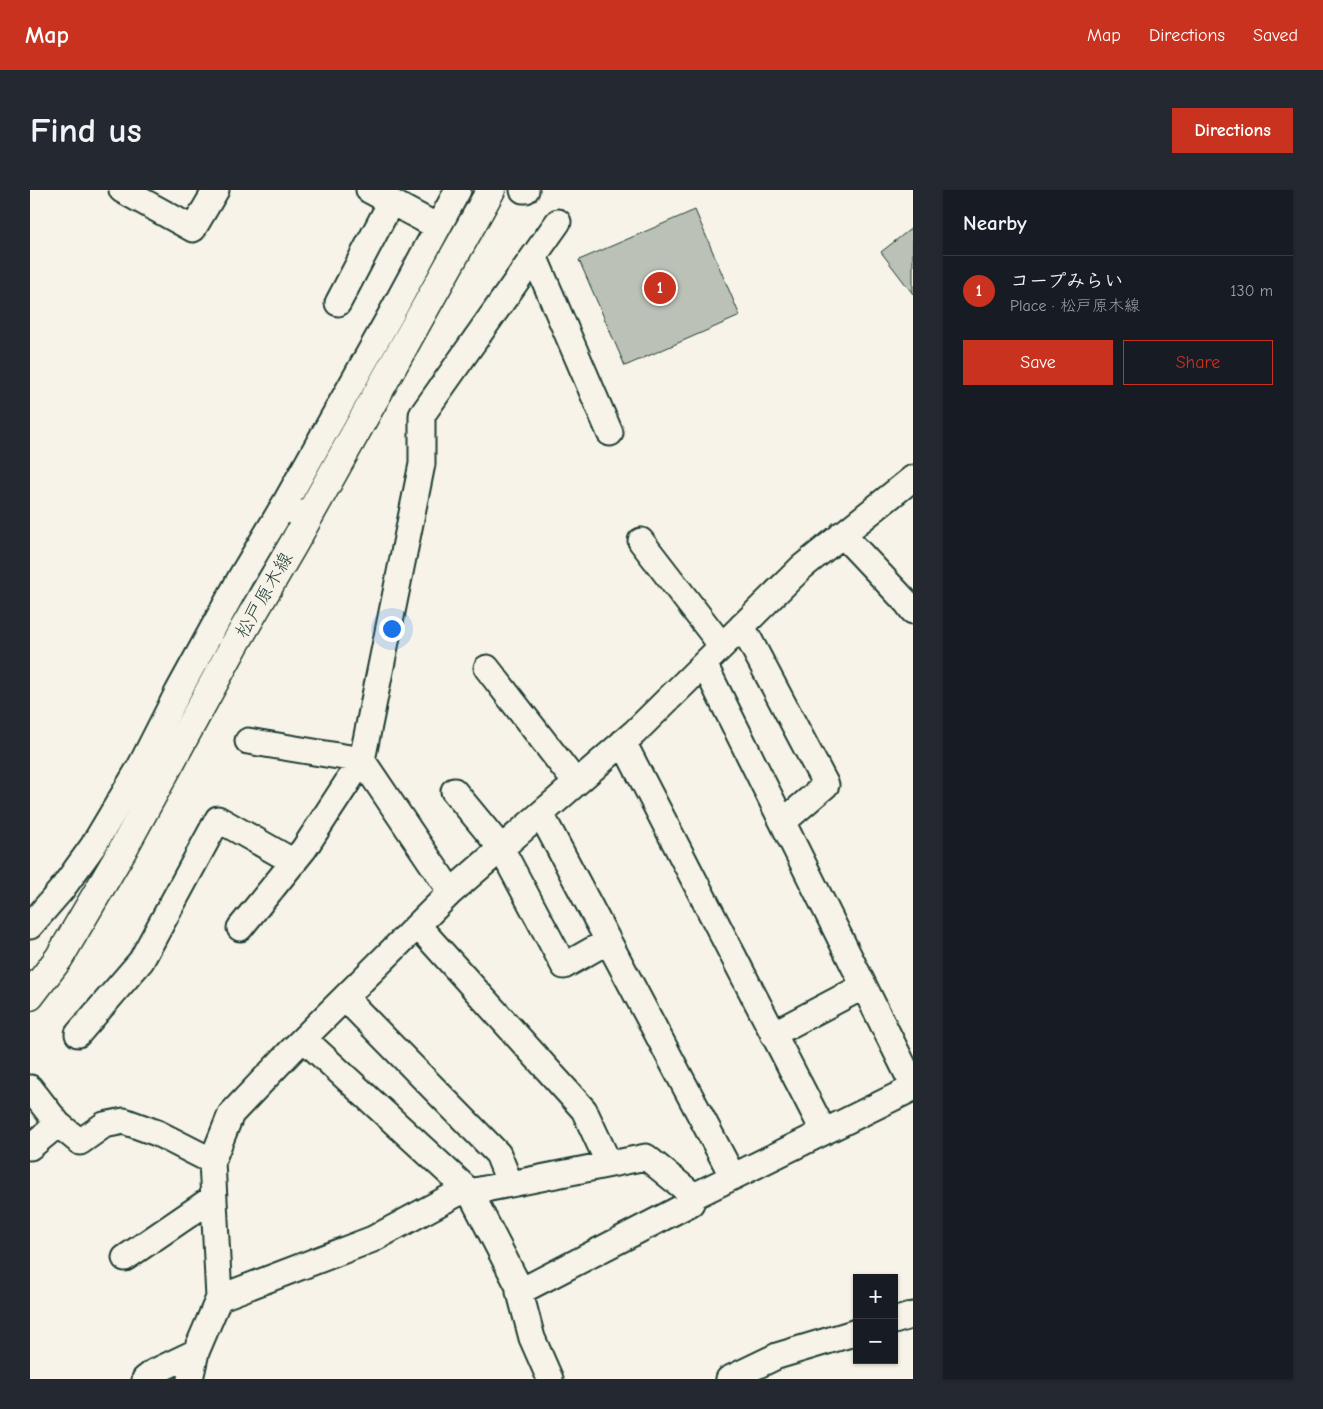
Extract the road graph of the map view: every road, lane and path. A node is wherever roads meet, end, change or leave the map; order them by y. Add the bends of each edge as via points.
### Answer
1 (122, 190) edge
2 (216, 190) edge
3 (369, 190) edge
4 (458, 190) edge
5 (491, 190) edge
6 (391, 202) junction
7 (558, 222) dead end
8 (438, 227) junction
9 (534, 256) junction
10 (338, 303) dead end
11 (610, 433) dead end
12 (913, 478) edge
13 (284, 505) junction
14 (308, 519) junction
15 (842, 534) junction
16 (641, 541) dead end
17 (913, 611) edge
18 (742, 626) junction
19 (722, 646) junction
20 (704, 664) junction
21 (487, 668) dead end
22 (248, 741) dead end
23 (623, 742) junction
24 (362, 760) junction
25 (576, 783) junction
26 (454, 791) dead end
27 (541, 814) junction
28 (783, 822) junction
29 (501, 848) junction
30 (294, 862) junction
31 (451, 892) junction
32 (30, 926) edge
33 (418, 926) junction
34 (240, 928) dead end
35 (608, 941) junction
36 (864, 986) junction
37 (30, 996) edge
38 (345, 998) junction
39 (78, 1034) dead end
40 (773, 1034) junction
41 (304, 1039) junction
42 (913, 1087) edge
43 (30, 1088) edge
44 (58, 1124) junction
45 (824, 1132) junction
46 (30, 1147) edge
47 (212, 1161) junction
48 (609, 1164) junction
49 (733, 1177) junction
50 (510, 1184) junction
51 (470, 1192) junction
52 (694, 1196) junction
53 (213, 1198) junction
54 (125, 1258) dead end
55 (520, 1292) junction
56 (219, 1298) junction
57 (913, 1315) edge
58 (898, 1320) edge
59 (853, 1333) edge
60 (196, 1352) junction
61 (145, 1379) edge
62 (190, 1379) edge
63 (550, 1379) edge
64 (729, 1379) edge

1 - 2 street via 193,229
3 - 6 street
4 - 8 street
5 - 14 main road, 松戸原木線
6 - 8 street
6 - 10 street
7 - 9 street
8 - 13 street
9 - 11 street
9 - 24 street via 422,415 422,464
12 - 15 street
13 - 14 street
13 - 32 street via 93,846
14 - 37 main road, 松戸原木線 via 122,851 59,958
15 - 17 street
15 - 18 street via 802,566
16 - 19 street
18 - 19 street
18 - 28 street via 826,785
19 - 20 street
20 - 23 street
20 - 28 street
21 - 25 street
22 - 24 street
23 - 25 street
23 - 40 street
24 - 30 street
24 - 31 street
25 - 27 street
26 - 29 street
27 - 29 street
27 - 35 street
28 - 36 street
29 - 31 street
29 - 35 street via 564,966
30 - 34 street
30 - 39 street via 218,819 141,961
31 - 33 street
33 - 38 street
33 - 48 street via 584,1110
35 - 49 street
36 - 40 street
36 - 42 street
38 - 41 street
38 - 50 street via 498,1154
40 - 45 street
41 - 47 street via 231,1114
41 - 51 street
42 - 45 street
43 - 44 street
44 - 46 street
44 - 47 street via 80,1142 104,1125 124,1121 157,1133
45 - 49 street
47 - 53 street
48 - 50 street
48 - 52 street via 646,1157
49 - 52 street
50 - 51 street
51 - 55 street
51 - 56 street via 458,1193 373,1239
52 - 55 street via 691,1204
53 - 54 street
53 - 56 street
55 - 63 street via 532,1338
56 - 60 street
57 - 58 street
59 - 64 street via 777,1356
60 - 61 street
60 - 62 street

